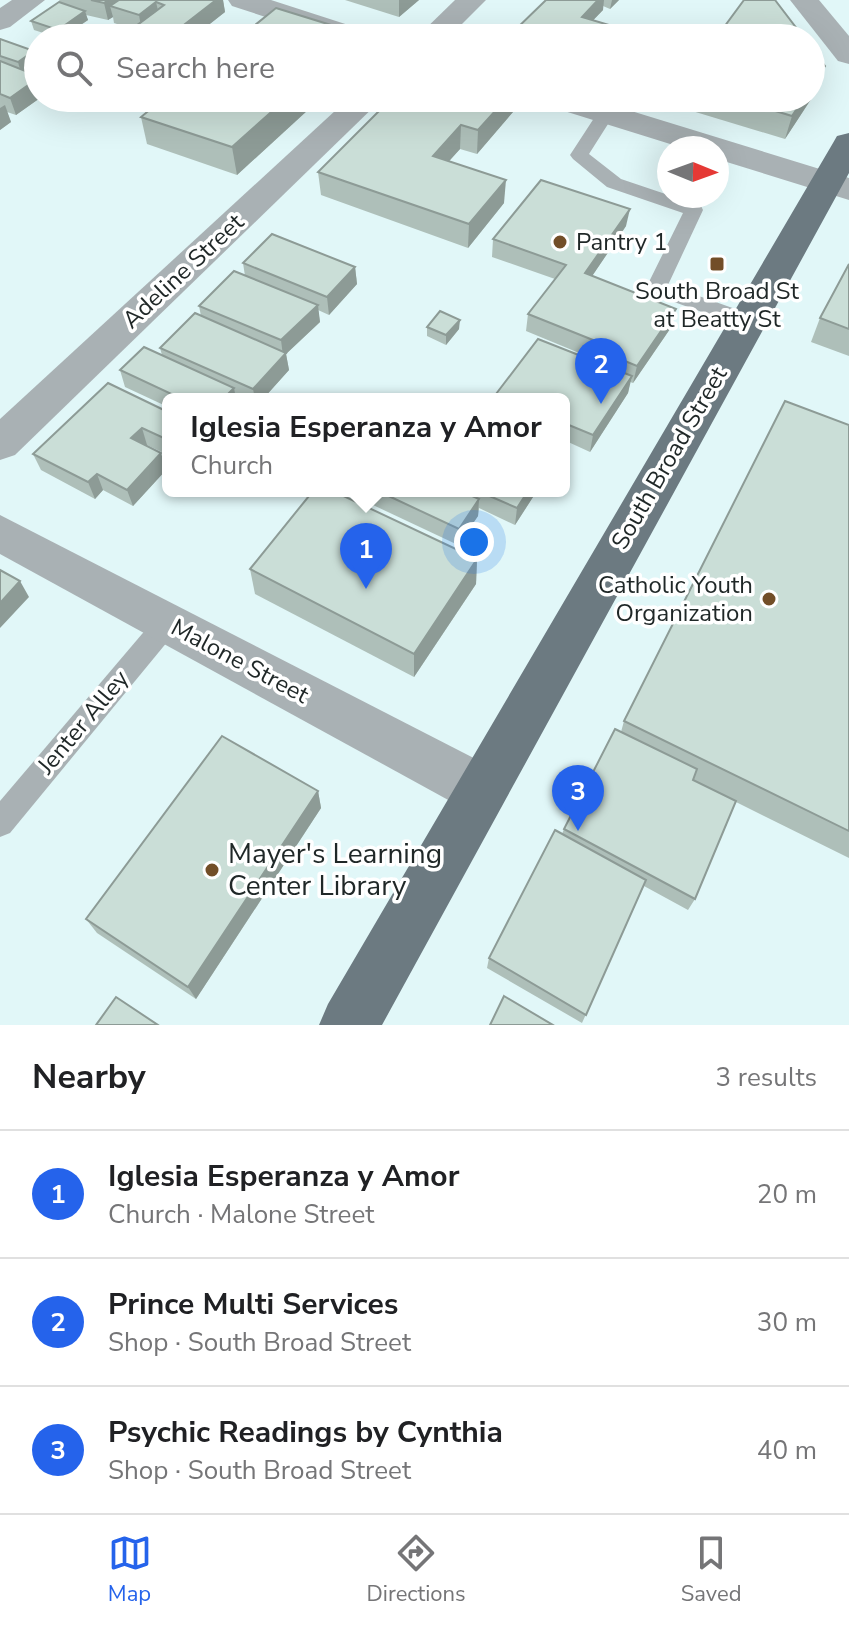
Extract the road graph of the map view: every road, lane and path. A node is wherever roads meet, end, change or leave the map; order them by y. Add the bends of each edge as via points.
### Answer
1 (31, 0) edge
2 (242, 0) edge
3 (472, 0) edge
4 (804, 0) edge
5 (0, 21) edge
6 (317, 24) edge
7 (446, 24) edge
8 (824, 24) edge
9 (825, 26) edge
10 (849, 55) edge
11 (352, 112) edge
12 (603, 112) edge
13 (606, 113) junction
14 (842, 172) edge
15 (748, 321) junction
16 (0, 444) edge
17 (0, 533) edge
18 (168, 622) junction
19 (480, 789) junction
20 (0, 823) edge
21 (349, 1025) edge

1 - 5 street
2 - 6 street
3 - 7 street
4 - 8 street
9 - 10 street
11 - 16 street, Adeline Street
12 - 13 street
13 - 14 street
13 - 15 lane via 579,155 614,183 694,210 656,288
14 - 15 main road, South Broad Street
15 - 19 main road, South Broad Street
17 - 18 street, Malone Street
18 - 19 street, Malone Street
18 - 20 lane, Jenter Alley
19 - 21 main road, South Broad Street

